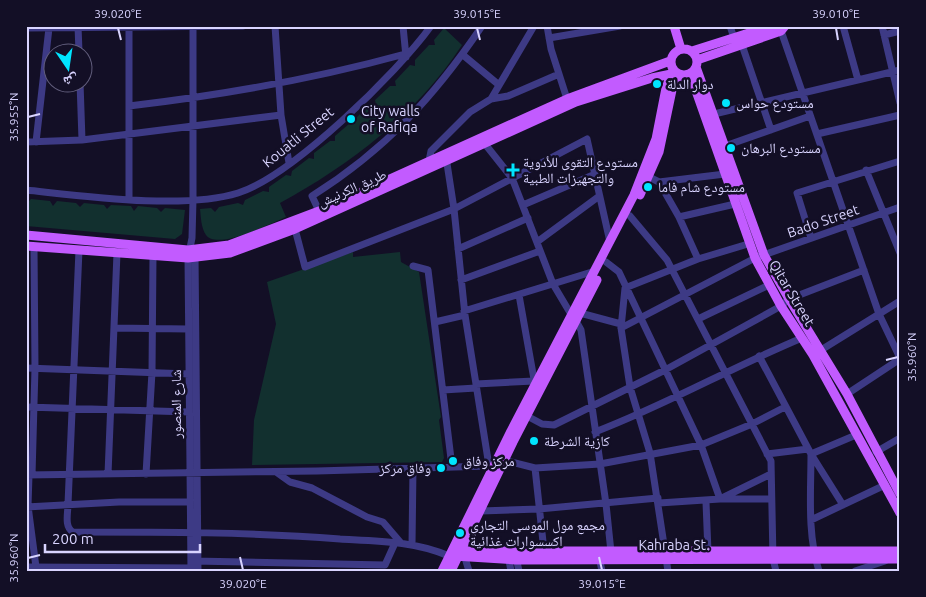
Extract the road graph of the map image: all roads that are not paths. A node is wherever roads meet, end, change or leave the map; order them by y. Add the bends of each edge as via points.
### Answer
1 (243, 26) edge
2 (275, 26) edge
3 (403, 26) edge
4 (432, 26) edge
5 (482, 26) edge
6 (534, 26) edge
7 (546, 26) edge
8 (620, 26) edge
9 (674, 26) edge
10 (730, 26) edge
11 (772, 26) edge
12 (843, 26) edge
13 (882, 26) edge
14 (78, 27) edge
15 (129, 27) edge
16 (193, 27) edge
17 (26, 28) edge
18 (49, 28) junction
19 (782, 28) edge
20 (900, 31) edge
21 (884, 35) junction
22 (549, 38) junction
23 (734, 38) junction
24 (79, 42) edge
25 (742, 45) junction
26 (681, 49) junction
27 (406, 55) junction
28 (463, 55) junction
29 (670, 61) junction
30 (689, 67) junction
31 (896, 70) edge
32 (559, 74) junction
33 (858, 80) junction
34 (280, 85) junction
35 (499, 85) junction
36 (80, 92) edge
37 (802, 93) junction
38 (193, 98) junction
39 (491, 99) junction
40 (567, 99) junction
41 (761, 103) junction
42 (900, 103) edge
43 (129, 106) junction
44 (714, 114) junction
45 (282, 115) junction
46 (900, 115) edge
47 (810, 116) junction
48 (193, 127) junction
49 (771, 130) junction
50 (129, 134) junction
51 (817, 134) junction
52 (82, 140) junction
53 (26, 142) edge
54 (36, 142) junction
55 (485, 144) junction
56 (725, 146) junction
57 (446, 157) junction
58 (430, 161) junction
59 (900, 161) edge
60 (289, 163) junction
61 (866, 170) junction
62 (725, 174) junction
63 (593, 175) junction
64 (649, 177) junction
65 (512, 178) junction
66 (833, 180) junction
67 (659, 182) junction
68 (734, 185) junction
69 (26, 190) edge
70 (598, 197) junction
71 (129, 198) junction
72 (193, 200) junction
73 (735, 204) junction
74 (523, 205) junction
75 (900, 208) edge
76 (454, 209) junction
77 (320, 210) junction
78 (884, 213) junction
79 (630, 216) junction
80 (528, 218) junction
81 (679, 218) junction
82 (900, 226) edge
83 (849, 227) junction
84 (295, 229) junction
85 (891, 229) junction
86 (26, 236) edge
87 (811, 238) junction
88 (537, 242) junction
89 (610, 242) junction
90 (748, 244) junction
91 (30, 247) edge
92 (458, 249) junction
93 (79, 250) junction
94 (540, 251) junction
95 (117, 253) junction
96 (900, 253) edge
97 (192, 254) junction
98 (764, 255) junction
99 (153, 256) junction
100 (755, 258) junction
101 (698, 259) junction
102 (606, 262) junction
103 (413, 266) dead end
104 (671, 270) junction
105 (864, 270) junction
106 (595, 271) junction
107 (461, 280) junction
108 (553, 284) junction
109 (769, 285) junction
110 (625, 288) junction
111 (684, 294) junction
112 (518, 295) junction
113 (788, 299) junction
114 (900, 301) edge
115 (781, 306) junction
116 (465, 313) junction
117 (879, 314) junction
118 (576, 316) junction
119 (639, 318) junction
120 (698, 320) junction
121 (434, 322) junction
122 (621, 326) junction
123 (153, 327) junction
124 (114, 328) junction
125 (188, 329) junction
126 (802, 338) junction
127 (712, 344) junction
128 (821, 350) junction
129 (759, 356) junction
130 (900, 359) edge
131 (26, 368) edge
132 (35, 368) junction
133 (74, 369) junction
134 (113, 370) junction
135 (665, 370) junction
136 (152, 372) junction
137 (726, 372) junction
138 (188, 374) junction
139 (535, 383) junction
140 (476, 386) junction
141 (630, 386) junction
142 (443, 390) junction
143 (847, 394) junction
144 (679, 397) junction
145 (30, 407) edge
146 (786, 407) junction
147 (592, 408) junction
148 (72, 409) junction
149 (110, 410) junction
150 (149, 411) junction
151 (189, 412) junction
152 (639, 415) junction
153 (527, 416) junction
154 (752, 424) junction
155 (595, 432) junction
156 (856, 435) junction
157 (900, 438) edge
158 (701, 445) junction
159 (809, 452) junction
160 (876, 452) junction
161 (650, 453) junction
162 (767, 454) junction
163 (501, 459) junction
164 (600, 464) junction
165 (452, 467) junction
166 (413, 468) junction
167 (535, 468) junction
168 (493, 470) junction
169 (276, 472) junction
170 (193, 473) junction
171 (108, 474) junction
172 (146, 474) junction
173 (771, 474) junction
174 (29, 475) edge
175 (69, 475) junction
176 (885, 486) junction
177 (900, 494) edge
178 (720, 499) junction
179 (770, 499) junction
180 (658, 501) junction
181 (189, 502) junction
182 (706, 502) junction
183 (68, 504) junction
184 (606, 504) junction
185 (842, 505) junction
186 (27, 507) edge
187 (539, 509) junction
188 (481, 511) junction
189 (900, 514) edge
190 (811, 520) junction
191 (193, 532) junction
192 (398, 543) junction
193 (412, 545) junction
194 (544, 551) junction
195 (611, 552) junction
196 (708, 552) junction
197 (900, 552) edge
198 (457, 554) junction
199 (599, 555) junction
200 (664, 555) junction
201 (773, 555) junction
202 (815, 555) junction
203 (512, 556) junction
204 (889, 559) junction
205 (900, 559) edge
206 (26, 567) edge
207 (36, 567) junction
208 (195, 567) edge
209 (370, 568) edge
210 (48, 569) edge
211 (98, 569) edge
212 (147, 570) edge
213 (442, 571) edge
214 (451, 571) edge
215 (469, 571) edge
216 (511, 571) edge
217 (519, 571) edge
218 (602, 571) edge
219 (668, 571) edge
220 (776, 571) edge
221 (819, 571) edge
222 (855, 571) edge

1 - 16 street
2 - 34 street
3 - 27 street
4 - 27 street, Kouatli Street
5 - 28 street
6 - 35 street
7 - 22 street
8 - 22 street
9 - 26 main road
10 - 23 street
11 - 23 main road
12 - 33 street
13 - 21 street
14 - 15 street
14 - 18 street
14 - 24 street
15 - 16 street
15 - 43 street
16 - 38 street, شارع المنصور
17 - 18 street
18 - 54 street
19 - 25 main road
19 - 37 street
20 - 21 street
21 - 31 street
22 - 32 street
23 - 30 main road
25 - 30 main road
25 - 41 street
26 - 29 main road
26 - 30 main road
27 - 34 street
27 - 60 street, Kouatli Street via 347,114
28 - 35 street
28 - 77 street via 429,99 387,141 346,175 312,196
29 - 30 main road
29 - 40 main road, طريق الكرنيش
30 - 44 main road, Qitar Street
30 - 55 main road, طريق الكرنيش via 576,102
30 - 62 main road, Qitar Street
30 - 64 main road via 672,90 659,152
30 - 89 main road via 669,80 656,139 644,173
31 - 33 street
31 - 42 street
32 - 39 street via 508,96
32 - 40 street
33 - 37 street
34 - 38 street
34 - 45 street
35 - 39 street
36 - 52 street
37 - 41 street
37 - 47 street
38 - 43 street
38 - 48 street, شارع المنصور
39 - 58 street via 470,112 431,151
40 - 57 main road, طريق الكرنيش
41 - 44 street
41 - 49 street
43 - 50 street
44 - 56 main road, Qitar Street
45 - 48 street
45 - 60 street
46 - 51 street
47 - 49 street
47 - 51 street
48 - 50 street
48 - 72 street, شارع المنصور
49 - 56 street
50 - 52 street
50 - 71 street
51 - 66 street
52 - 54 street
53 - 54 street
55 - 57 main road, طريق الكرنيش
55 - 65 street
56 - 68 main road, Qitar Street
57 - 58 main road, طريق الكرنيش
57 - 76 street
57 - 84 main road, طريق الكرنيش
58 - 77 main road, طريق الكرنيش
59 - 61 street
60 - 72 street, Kouatli Street via 262,182 238,193
61 - 66 street
61 - 78 street
62 - 67 street
62 - 68 main road, Qitar Street
63 - 65 street via 587,139
63 - 70 street
63 - 74 street
64 - 67 street
64 - 79 main road
65 - 74 street
65 - 76 street
66 - 83 street
66 - 87 street via 797,193
67 - 81 street
68 - 73 main road, Qitar Street
68 - 98 main road, Qitar Street
69 - 71 street, Kouatli Street
70 - 88 street
70 - 89 street
71 - 72 street, Kouatli Street
72 - 97 street, شارع المنصور
73 - 81 street
73 - 90 main road, Qitar Street
74 - 80 street
75 - 78 street, Bado Street
76 - 84 street via 305,267
76 - 92 street
77 - 97 main road, طريق الكرنيش via 229,245
78 - 83 street, Bado Street
78 - 85 street
79 - 102 main road
79 - 104 street via 667,260
80 - 88 street
80 - 92 street
81 - 101 street
82 - 85 street
83 - 87 street, Bado Street
83 - 105 street
84 - 97 main road, طريق الكرنيش via 230,253
85 - 96 street
86 - 97 main road, طريق الكرنيش
87 - 98 street, Bado Street
88 - 94 street
89 - 106 main road
90 - 100 main road, Qitar Street
90 - 101 street
91 - 93 main road, طريق الكرنيش
91 - 132 street
92 - 107 street
93 - 95 main road, طريق الكرنيش
93 - 133 street
94 - 107 street
94 - 108 street
95 - 99 main road, طريق الكرنيش
95 - 124 street
97 - 99 main road, طريق الكرنيش
97 - 125 street, شارع المنصور
97 - 170 street, شارع المنصور
98 - 100 street, Bado Street
98 - 113 main road, Qitar Street
99 - 123 street
100 - 109 main road, Qitar Street
100 - 111 street, Bado Street
101 - 104 street
102 - 110 street via 619,272
102 - 118 main road
103 - 121 street via 428,270
104 - 110 street
104 - 111 street
105 - 113 street
105 - 117 street
106 - 108 street
106 - 118 main road
107 - 116 street
108 - 112 street
108 - 118 street
109 - 115 main road, Qitar Street
109 - 120 street
110 - 119 street
110 - 122 street
111 - 119 street, Bado Street
111 - 120 street
112 - 116 street
112 - 139 street
113 - 115 street
113 - 128 main road, Qitar Street
114 - 117 street
115 - 126 main road, Qitar Street
115 - 127 street
116 - 121 street
116 - 140 street
117 - 128 street
117 - 130 street
118 - 122 street
118 - 139 main road
118 - 147 street via 581,330
118 - 153 main road
119 - 122 street, Bado Street
119 - 135 street
120 - 127 street
121 - 142 street
122 - 141 street
123 - 124 street
123 - 125 street
123 - 136 street
124 - 134 street
125 - 138 street, شارع المنصور
126 - 129 street
126 - 156 main road, Qitar Street
127 - 135 street
127 - 137 street
128 - 143 main road, Qitar Street
129 - 137 street
129 - 146 street
130 - 143 street
131 - 132 street
132 - 133 street
132 - 145 street
133 - 134 street
133 - 148 street
134 - 136 street
134 - 149 street
135 - 141 street
135 - 144 street
136 - 138 street
136 - 150 street
137 - 144 street
137 - 154 street
138 - 151 street, شارع المنصور
139 - 140 street
139 - 163 main road
140 - 142 street
140 - 168 street
141 - 147 street
141 - 152 street
142 - 165 street
143 - 160 main road, Qitar Street
144 - 152 street
144 - 158 street
145 - 148 street
145 - 174 street
146 - 154 street
146 - 159 street
147 - 153 street via 554,425 542,424
147 - 155 street
148 - 149 street
148 - 175 street
149 - 150 street
149 - 171 street
150 - 151 street
150 - 172 street
151 - 170 street, شارع المنصور
152 - 155 street
152 - 161 street
153 - 163 main road
154 - 158 street
154 - 162 street
155 - 164 street
156 - 159 street
156 - 176 main road, Qitar Street
157 - 160 street
158 - 161 street
158 - 178 street
159 - 162 street
159 - 185 street
159 - 190 street
160 - 177 main road, Qitar Street
161 - 164 street
161 - 180 street
162 - 173 street via 771,461
163 - 167 street
163 - 168 main road
164 - 167 street
164 - 184 street
165 - 166 street
165 - 168 street
166 - 169 street
166 - 193 street
167 - 187 street
168 - 188 main road
168 - 198 main road
169 - 170 street
169 - 192 street via 290,482 312,488 383,522
170 - 172 street
170 - 181 street, شارع المنصور
170 - 191 street, شارع المنصور
171 - 172 street
171 - 175 street
173 - 178 street
173 - 179 street
174 - 175 street
174 - 186 street
175 - 183 street
176 - 185 street
176 - 189 main road, Qitar Street
178 - 179 street
178 - 182 street
179 - 201 street
180 - 182 street
180 - 184 street
180 - 200 street
181 - 183 street
181 - 191 street, شارع المنصور
182 - 196 street
183 - 186 street
183 - 191 street via 67,526 73,532
184 - 187 street
184 - 195 street
185 - 190 street
186 - 207 street
187 - 188 street
187 - 194 street
188 - 198 main road
190 - 202 street
191 - 192 street
191 - 208 street, شارع المنصور
192 - 193 street
192 - 209 street via 385,565
193 - 198 street
194 - 199 main road, Kahraba St.
194 - 203 main road, Kahraba St.
195 - 199 main road, Kahraba St.
195 - 200 main road, Kahraba St.
196 - 200 main road, Kahraba St.
196 - 201 main road, Kahraba St.
197 - 202 main road, Kahraba St.
198 - 203 main road, Kahraba St.
198 - 213 main road
198 - 214 main road
198 - 215 street
199 - 200 main road, Kahraba St.
199 - 203 main road, Kahraba St.
199 - 218 street
200 - 201 main road, Kahraba St.
200 - 219 street
201 - 202 main road, Kahraba St.
201 - 220 street
202 - 204 main road, Kahraba St.
202 - 221 street
203 - 216 street
203 - 217 street
204 - 205 main road, Kahraba St.
204 - 222 street
206 - 207 street
207 - 210 street
208 - 209 street
208 - 212 street
210 - 211 street
211 - 212 street

